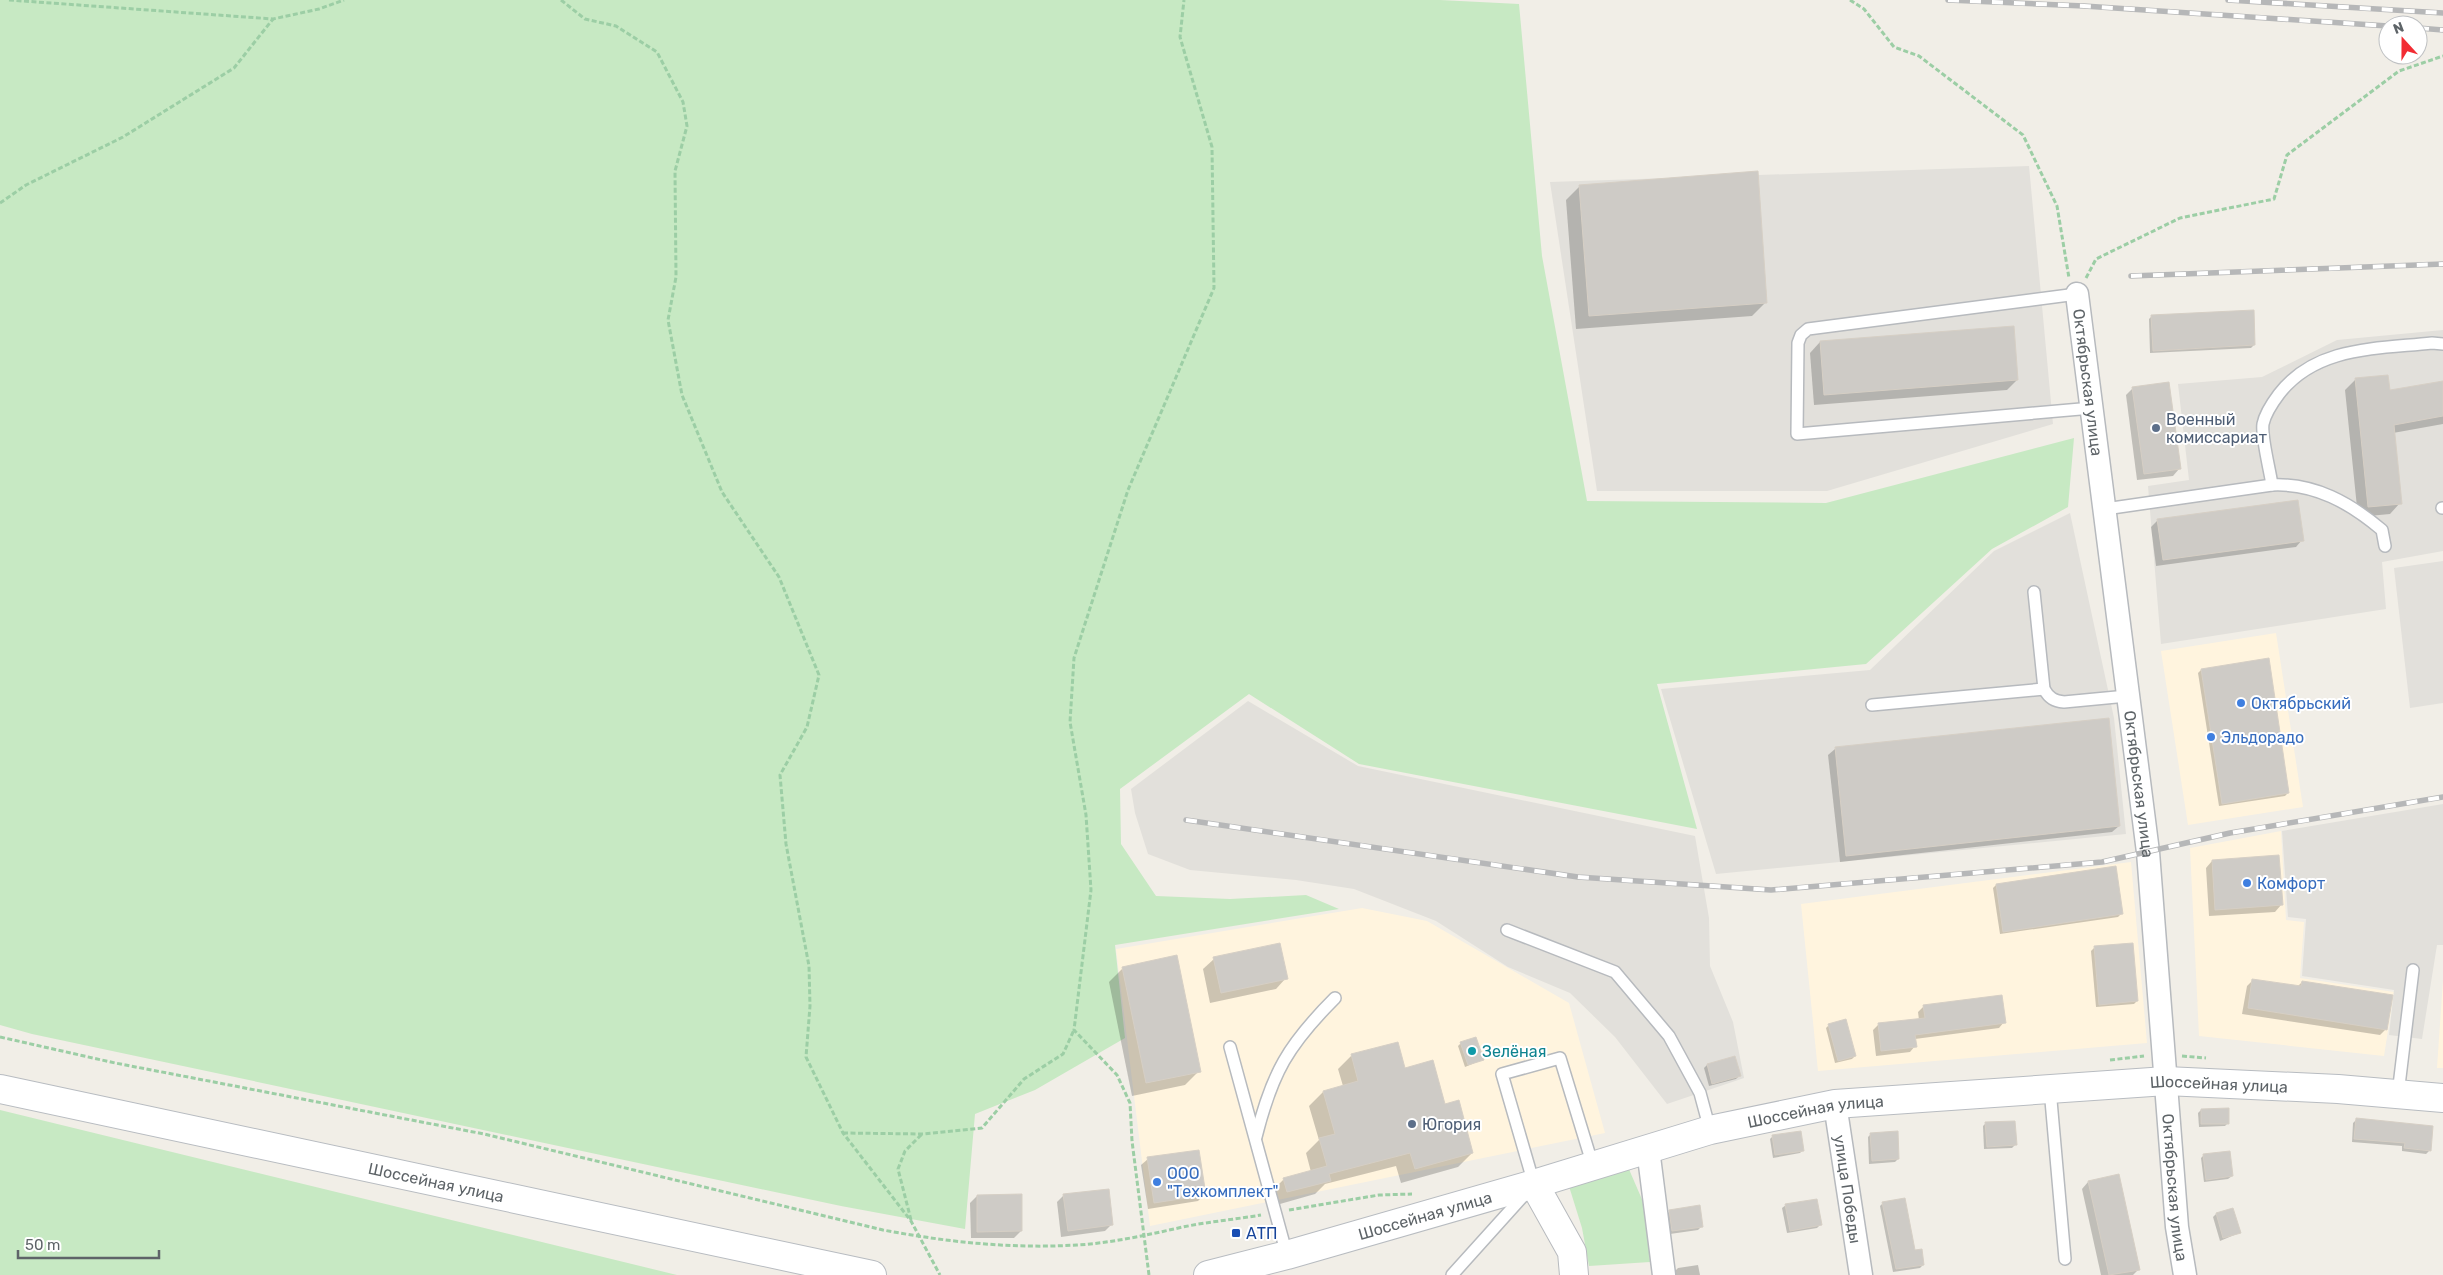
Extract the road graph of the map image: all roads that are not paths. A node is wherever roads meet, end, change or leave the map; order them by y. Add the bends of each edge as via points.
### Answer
1 (2077, 294) joint
2 (2443, 344) edge
3 (2092, 408) junction
4 (2272, 485) junction
5 (2105, 509) junction
6 (2385, 546) dead end
7 (2034, 592) dead end
8 (2044, 690) junction
9 (2127, 696) junction
10 (1872, 706) dead end
11 (1507, 930) dead end
12 (2412, 970) dead end
13 (1335, 998) dead end
14 (1230, 1047) dead end
15 (2166, 1081) junction
16 (0, 1089) edge
17 (2050, 1089) junction
18 (2398, 1094) junction
19 (2443, 1098) edge
20 (1835, 1104) junction
21 (1710, 1130) junction
22 (1256, 1139) junction
23 (1648, 1149) junction
24 (1593, 1166) junction
25 (1534, 1184) junction
26 (1287, 1255) junction
27 (2065, 1259) dead end
28 (872, 1275) edge
29 (1208, 1275) edge
30 (1452, 1275) edge
31 (1574, 1275) edge
32 (1664, 1275) edge
33 (1861, 1275) edge
34 (2185, 1275) edge

1 - 3 street, Октябрьская улица
1 - 3 lane via 1808,329 1798,343 1797,434
2 - 4 lane via 2332,355 2308,366 2289,382 2272,404 2263,425
3 - 5 street, Октябрьская улица
4 - 5 lane
4 - 6 lane via 2293,484 2345,503 2382,530
5 - 9 street, Октябрьская улица
7 - 8 lane
8 - 9 lane via 2058,702
8 - 10 lane
9 - 15 street, Октябрьская улица via 2148,852
11 - 21 lane via 1615,972 1669,1036 1700,1093
12 - 18 lane
13 - 22 lane via 1306,1027 1282,1061 1266,1099
14 - 22 lane
15 - 17 main road, Шоссейная улица
15 - 18 main road, Шоссейная улица
15 - 34 street, Октябрьская улица via 2177,1227
16 - 28 main road, Шоссейная улица
17 - 20 main road, Шоссейная улица
17 - 27 lane
18 - 19 main road, Шоссейная улица
20 - 21 main road, Шоссейная улица
20 - 33 street, улица Победы
21 - 23 main road, Шоссейная улица
22 - 26 lane
23 - 24 main road, Шоссейная улица
23 - 32 street
24 - 25 main road, Шоссейная улица
24 - 25 lane via 1560,1058 1502,1074
25 - 26 main road, Шоссейная улица
25 - 30 lane
25 - 31 main road via 1572,1252
26 - 29 main road, Шоссейная улица

